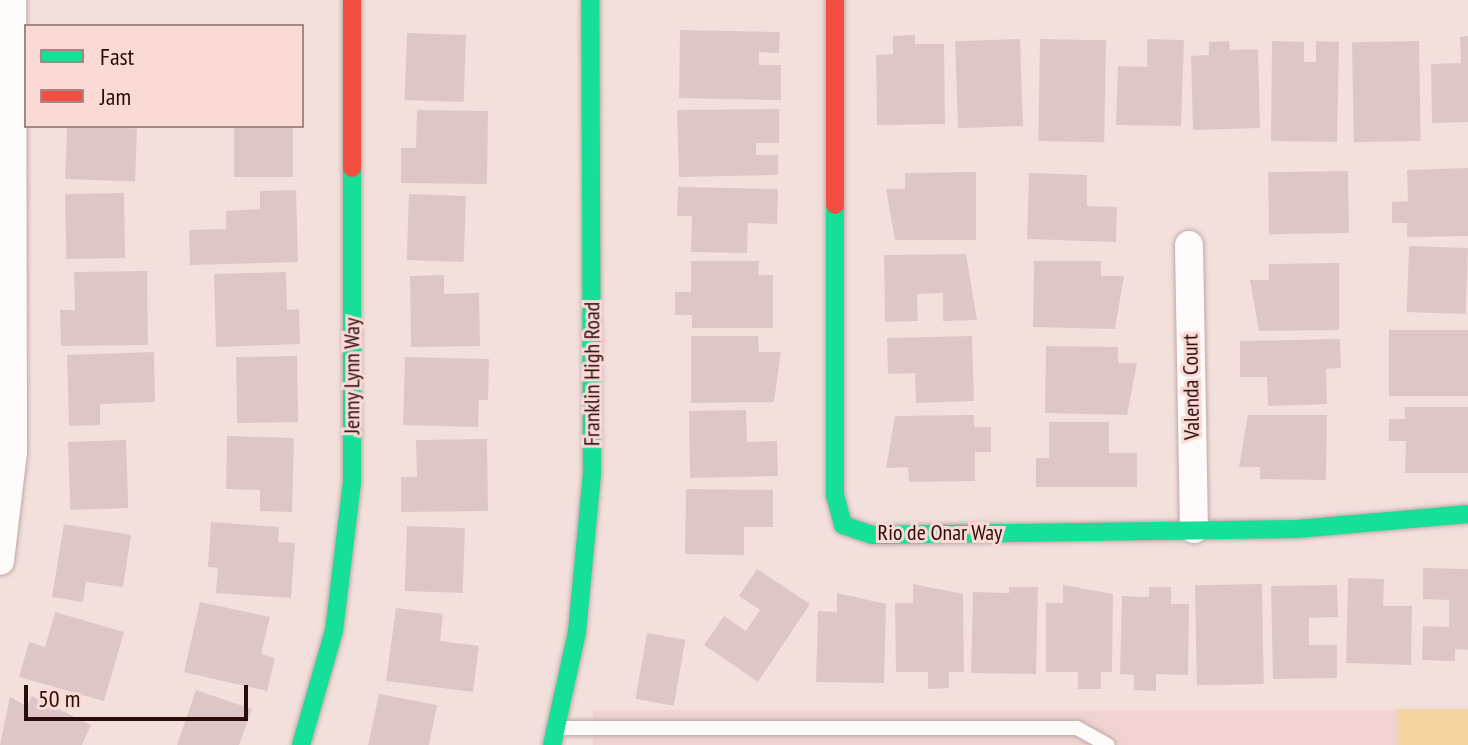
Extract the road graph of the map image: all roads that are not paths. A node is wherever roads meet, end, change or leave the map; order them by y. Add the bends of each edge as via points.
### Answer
1 (12, 0) edge
2 (352, 0) edge
3 (590, 0) edge
4 (835, 0) edge
5 (1189, 245) dead end
6 (1468, 514) edge
7 (1194, 529) junction
8 (0, 561) edge
9 (554, 736) edge
10 (301, 745) edge
11 (1108, 745) edge

1 - 8 street via 13,452
2 - 10 street, Jenny Lynn Way via 352,483 334,631
3 - 9 street, Franklin High Road via 592,474 577,632
4 - 7 street, Rio de Onar Way via 835,495 843,525 872,535
5 - 7 street, Valenda Court
6 - 7 street, Rio de Onar Way via 1297,529
9 - 11 lane via 1077,728

